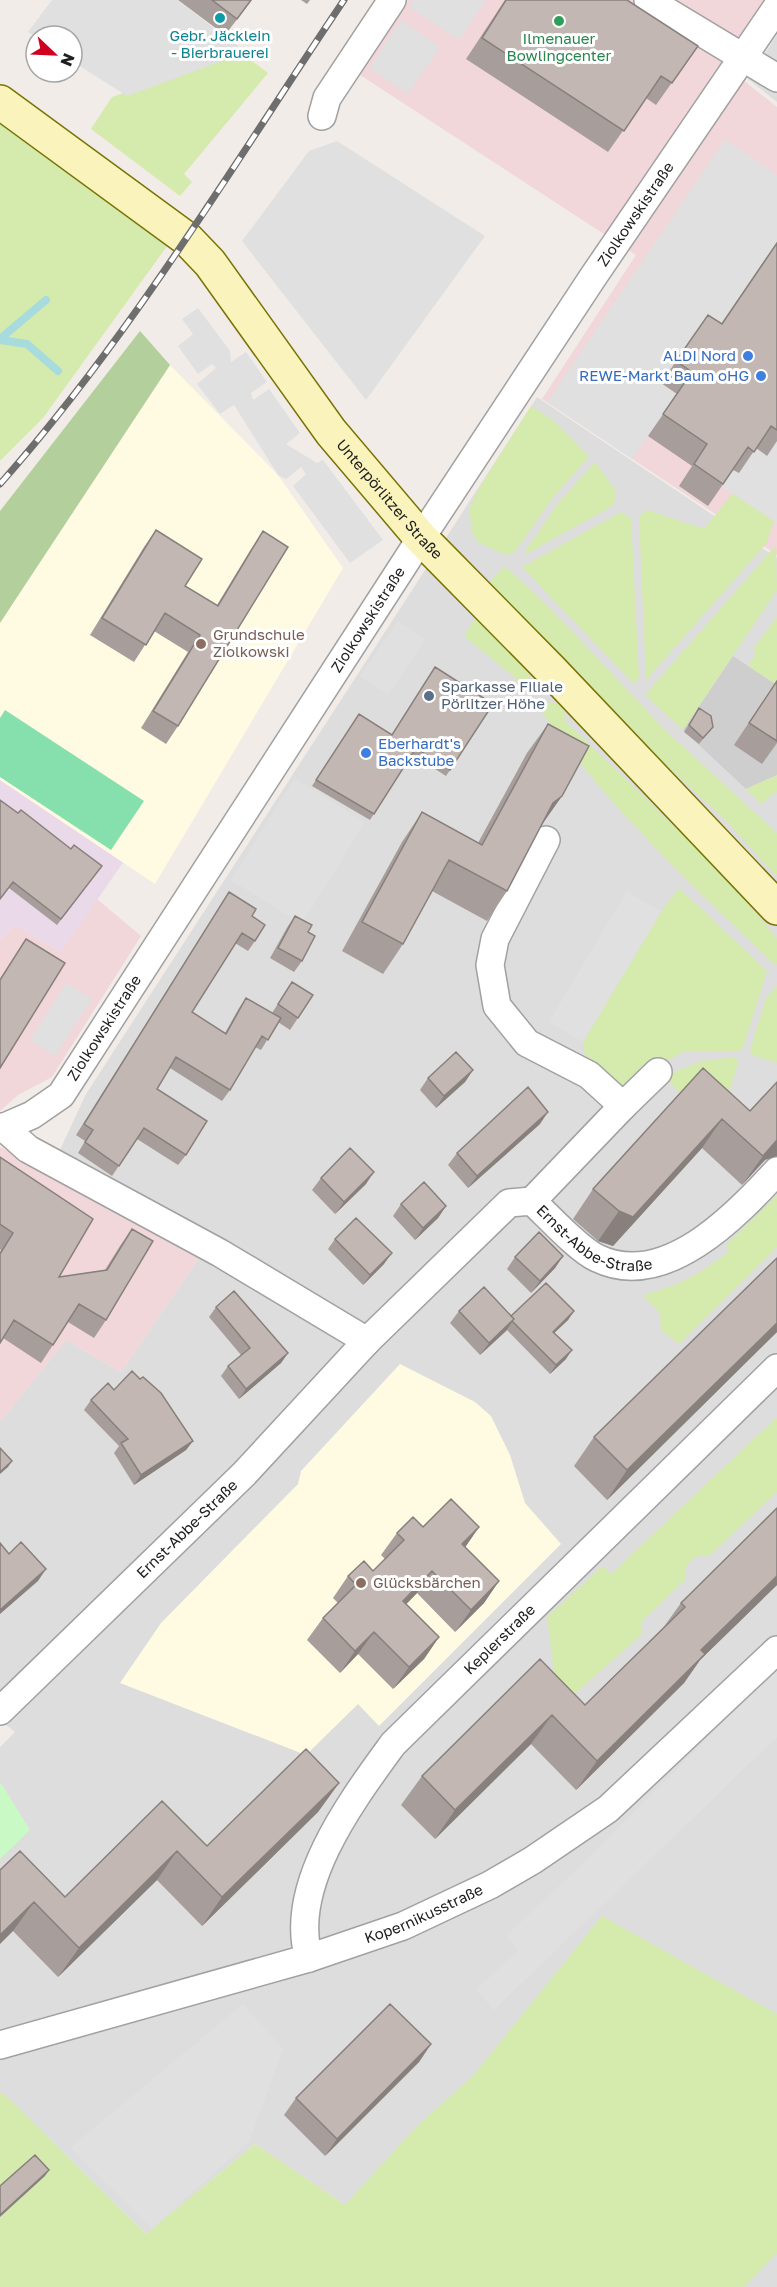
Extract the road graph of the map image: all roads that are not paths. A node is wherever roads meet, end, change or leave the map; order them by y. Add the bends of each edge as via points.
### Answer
1 (392, 0) edge
2 (648, 0) edge
3 (777, 7) edge
4 (742, 60) junction
5 (777, 78) edge
6 (0, 102) edge
7 (322, 116) dead end
8 (421, 538) junction
9 (546, 840) edge
10 (777, 908) edge
11 (658, 1072) dead end
12 (623, 1106) junction
13 (2, 1128) edge
14 (777, 1171) edge
15 (532, 1201) junction
16 (367, 1341) junction
17 (777, 1368) edge
18 (777, 1650) edge
19 (0, 1711) edge
20 (309, 1958) junction
21 (0, 2045) edge

1 - 7 street via 327,98
2 - 4 street
3 - 4 street, Ziolkowskistraße
4 - 5 street
4 - 8 street, Ziolkowskistraße
6 - 8 street, Unterpörlitzer Straße via 186,239 210,263 331,432
8 - 10 street, Unterpörlitzer Straße
8 - 13 street, Ziolkowskistraße via 61,1095 32,1115
9 - 12 street via 495,939 490,965 497,1006 526,1043 589,1075
11 - 12 street
12 - 15 street
13 - 16 street via 28,1149 220,1253
14 - 15 street, Ernst-Abbe-Straße via 745,1206 710,1234 672,1257 643,1268 624,1268 595,1258
15 - 16 street, Ernst-Abbe-Straße via 509,1203
16 - 19 street, Ernst-Abbe-Straße via 244,1474
17 - 20 street, Keplerstraße via 393,1744 355,1797 328,1846 307,1902 303,1927
18 - 20 street, Kopernikusstraße via 636,1785 579,1830 490,1885 439,1911
20 - 21 street, Kopernikusstraße

